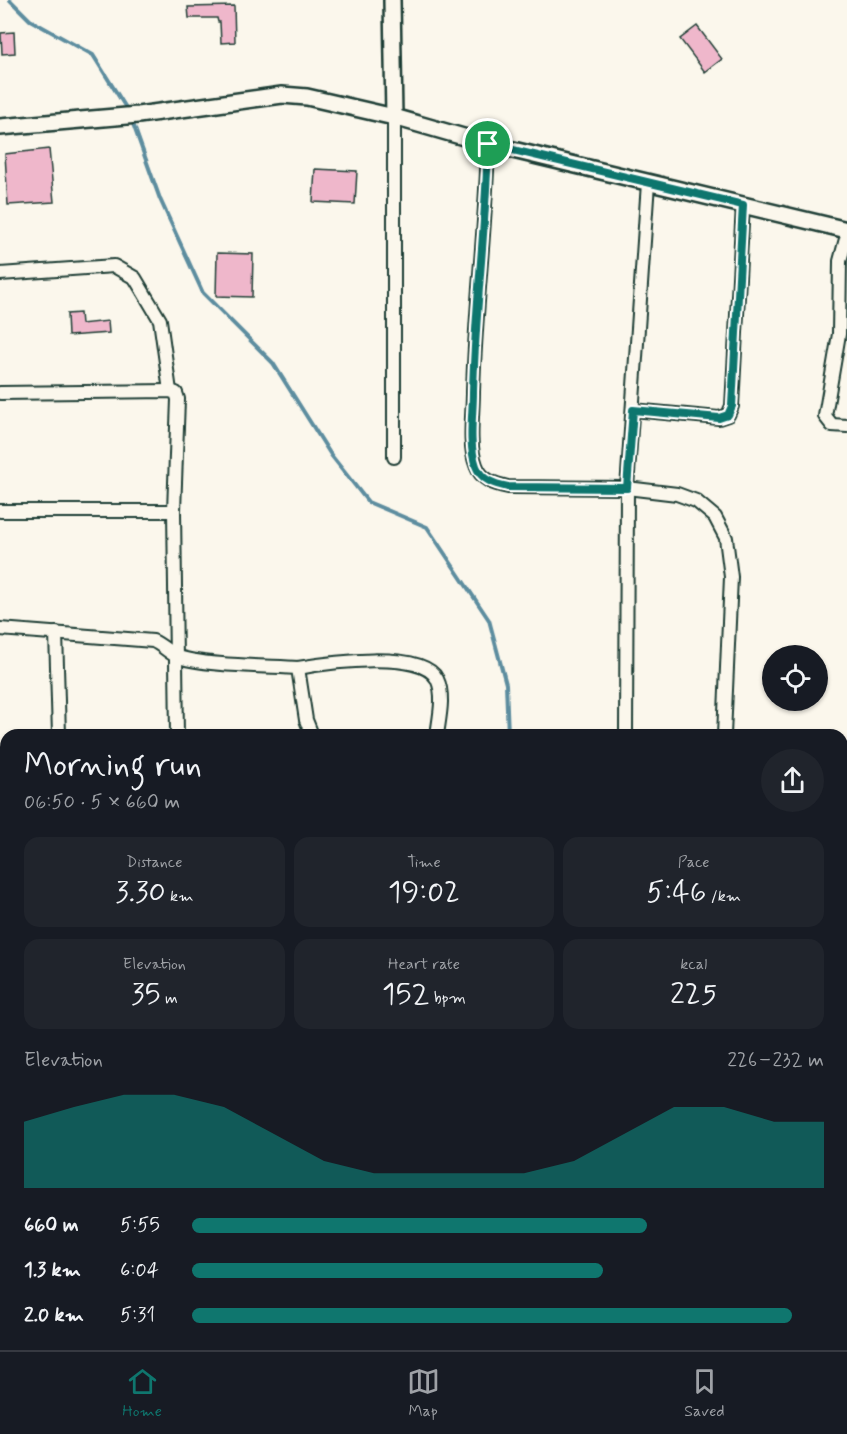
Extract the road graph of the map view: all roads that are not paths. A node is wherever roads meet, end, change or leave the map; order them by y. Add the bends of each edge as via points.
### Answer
1 (392, 0) edge
2 (394, 117) junction
3 (0, 126) edge
4 (488, 144) junction
5 (648, 183) junction
6 (743, 205) junction
7 (847, 230) edge
8 (847, 235) edge
9 (0, 274) edge
10 (170, 391) junction
11 (0, 393) edge
12 (633, 410) junction
13 (847, 426) edge
14 (394, 457) dead end
15 (627, 488) junction
16 (0, 512) edge
17 (174, 512) junction
18 (0, 629) edge
19 (56, 633) junction
20 (175, 655) junction
21 (298, 668) junction
22 (60, 729) edge
23 (177, 729) edge
24 (310, 729) edge
25 (437, 729) edge
26 (626, 729) edge
27 (724, 729) edge

1 - 2 street
2 - 3 street via 345,104 282,95 138,115
2 - 4 street
2 - 14 street
4 - 5 street
4 - 15 street via 475,342 472,438 476,467 483,478 508,487
5 - 6 street
5 - 12 street
6 - 7 street
6 - 12 street via 732,406 728,415 719,418
8 - 13 street via 840,261 839,334 825,416 832,425
9 - 10 street via 114,266 135,278 160,320
10 - 11 street
10 - 17 street via 178,399
12 - 15 street
15 - 26 street
15 - 27 street via 677,494 696,501 715,517 726,538 731,577
16 - 17 street
17 - 20 street
18 - 19 street
19 - 20 street via 153,641
19 - 22 street
20 - 21 street
20 - 23 street
21 - 24 street
21 - 25 street via 399,660 423,667 437,678

